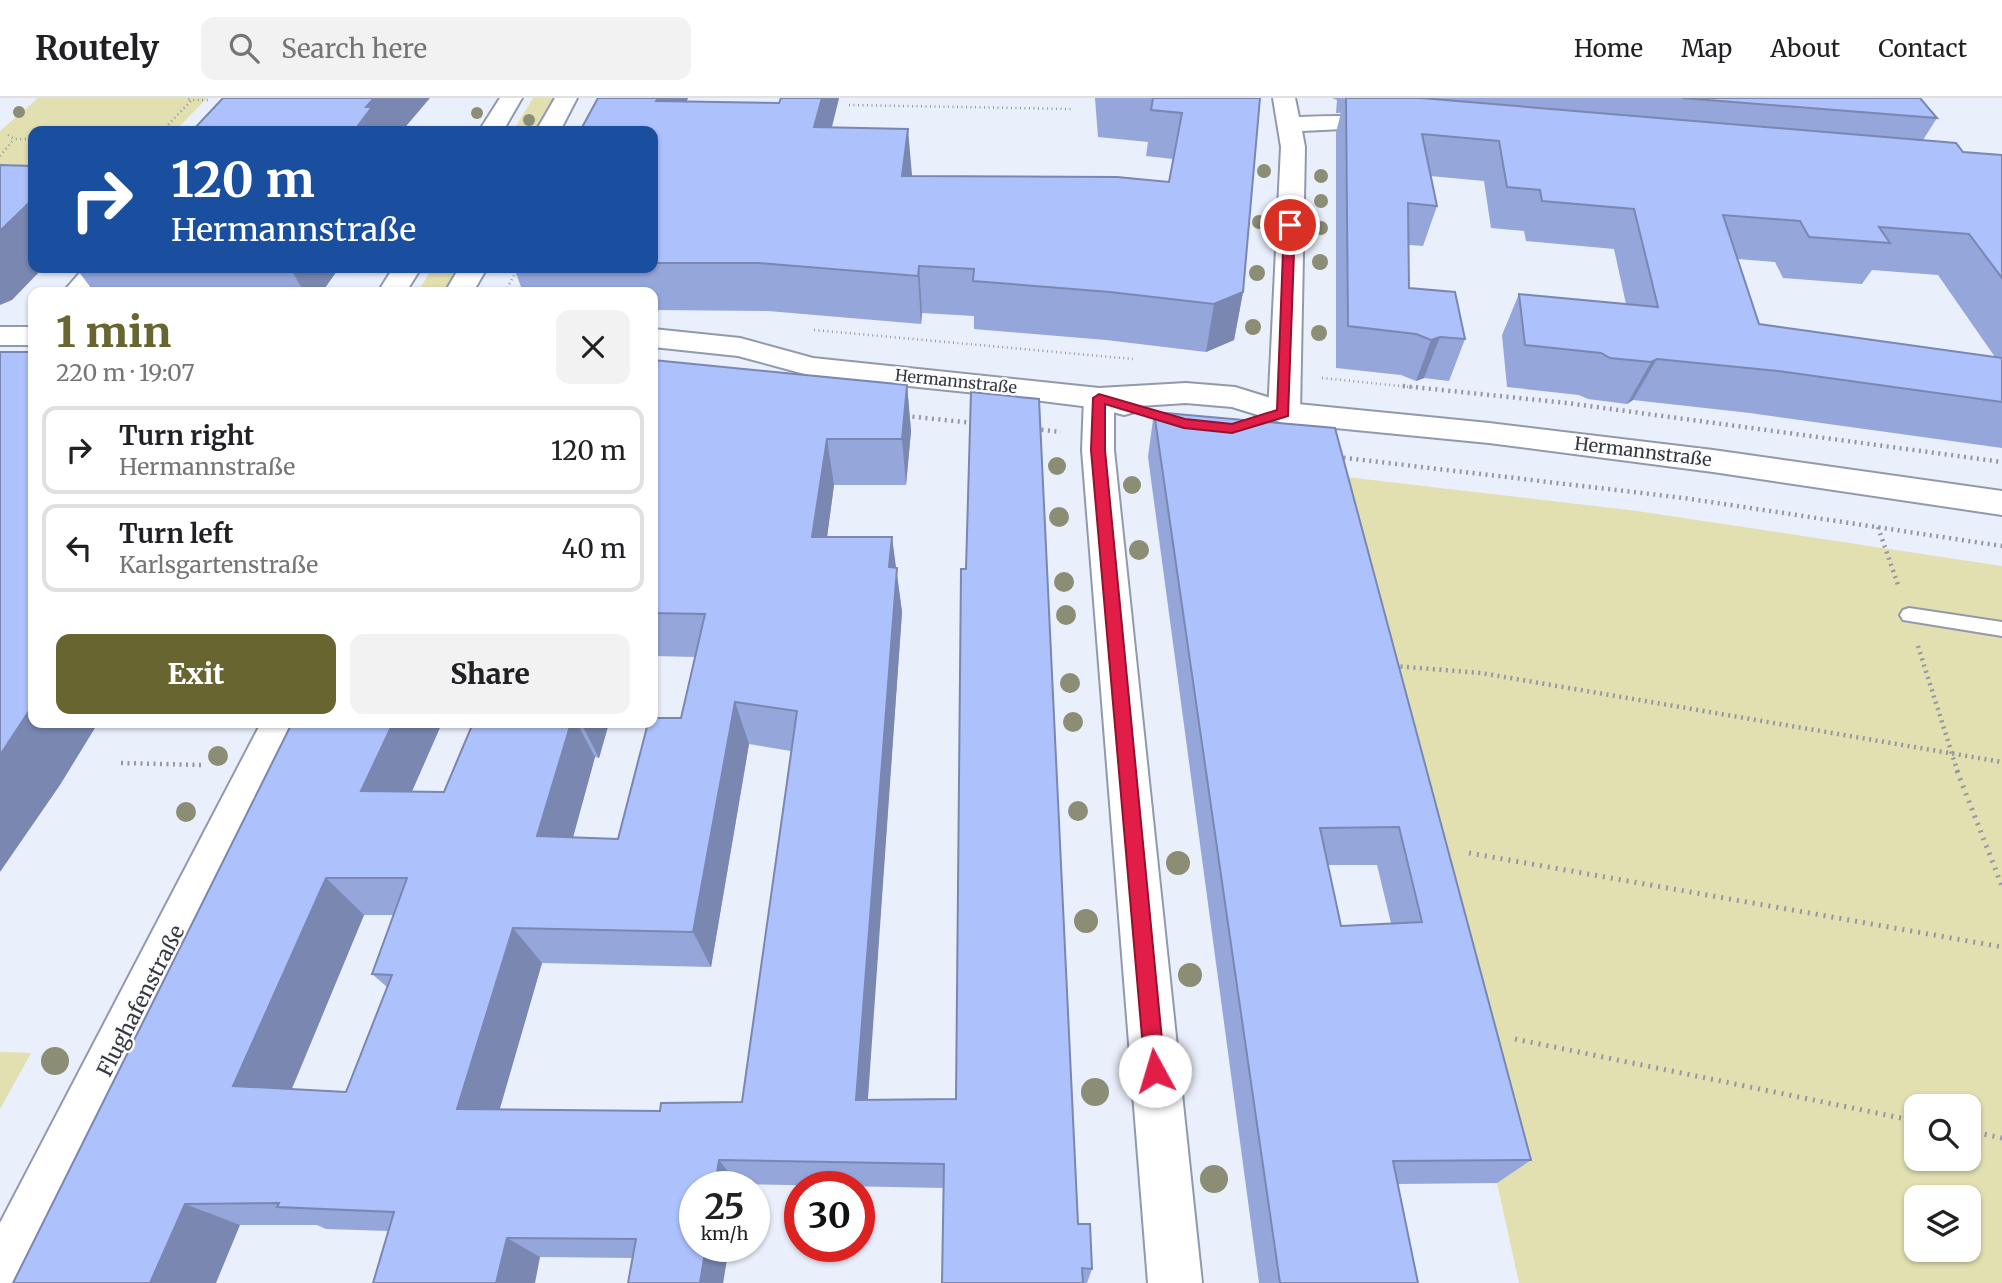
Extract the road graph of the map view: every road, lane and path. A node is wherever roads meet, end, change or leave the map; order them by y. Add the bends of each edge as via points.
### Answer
1 (511, 98) edge
2 (566, 98) edge
3 (1284, 98) edge
4 (191, 99) edge
5 (210, 100) dead end
6 (849, 105) dead end
7 (1071, 109) dead end
8 (1291, 125) junction
9 (167, 126) edge
10 (494, 126) edge
11 (551, 126) edge
12 (1409, 128) edge
13 (8, 135) dead end
14 (14, 139) junction
15 (28, 139) edge
16 (0, 156) edge
17 (94, 273) edge
18 (82, 287) edge
19 (812, 330) dead end
20 (0, 336) edge
21 (28, 336) edge
22 (658, 339) edge
23 (1136, 360) dead end
24 (812, 367) junction
25 (747, 377) edge
26 (1099, 398) junction
27 (1284, 413) junction
28 (897, 415) edge
29 (978, 424) edge
30 (1184, 424) edge
31 (1232, 428) edge
32 (1032, 429) edge
33 (1045, 430) dead end
34 (1331, 456) edge
35 (2002, 503) edge
36 (1878, 526) junction
37 (2002, 546) edge
38 (1909, 615) junction
39 (2002, 629) edge
40 (1394, 666) edge
41 (278, 728) edge
42 (1950, 752) junction
43 (2002, 761) edge
44 (121, 763) dead end
45 (202, 765) dead end
46 (1469, 853) dead end
47 (2002, 886) edge
48 (2002, 947) edge
49 (1515, 1040) dead end
50 (1904, 1119) edge
51 (1981, 1134) edge
52 (2002, 1138) edge
53 (0, 1279) edge
54 (1175, 1283) edge

1 - 10 street
2 - 11 street
3 - 8 street
4 - 5 path
4 - 9 path
6 - 7 path
8 - 12 street via 1343,122
8 - 27 street
13 - 14 path
14 - 15 path
14 - 16 path
17 - 18 street
19 - 23 path
20 - 21 street
22 - 24 street, Hermannstraße via 740,347
24 - 25 street, Hermannstraße
24 - 26 street, Hermannstraße
26 - 27 street, Hermannstraße via 1186,393 1235,397
26 - 30 street, Hermannstraße
26 - 54 street via 1098,450
27 - 31 street, Hermannstraße
27 - 35 street, Hermannstraße via 1689,458
28 - 29 path
32 - 33 path
34 - 36 path
36 - 37 path
36 - 38 path
38 - 39 lane
38 - 42 path
40 - 42 path via 1480,673
41 - 53 street, Flughafenstraße
42 - 43 path
42 - 47 path
44 - 45 path
46 - 48 path
49 - 50 path
51 - 52 path

